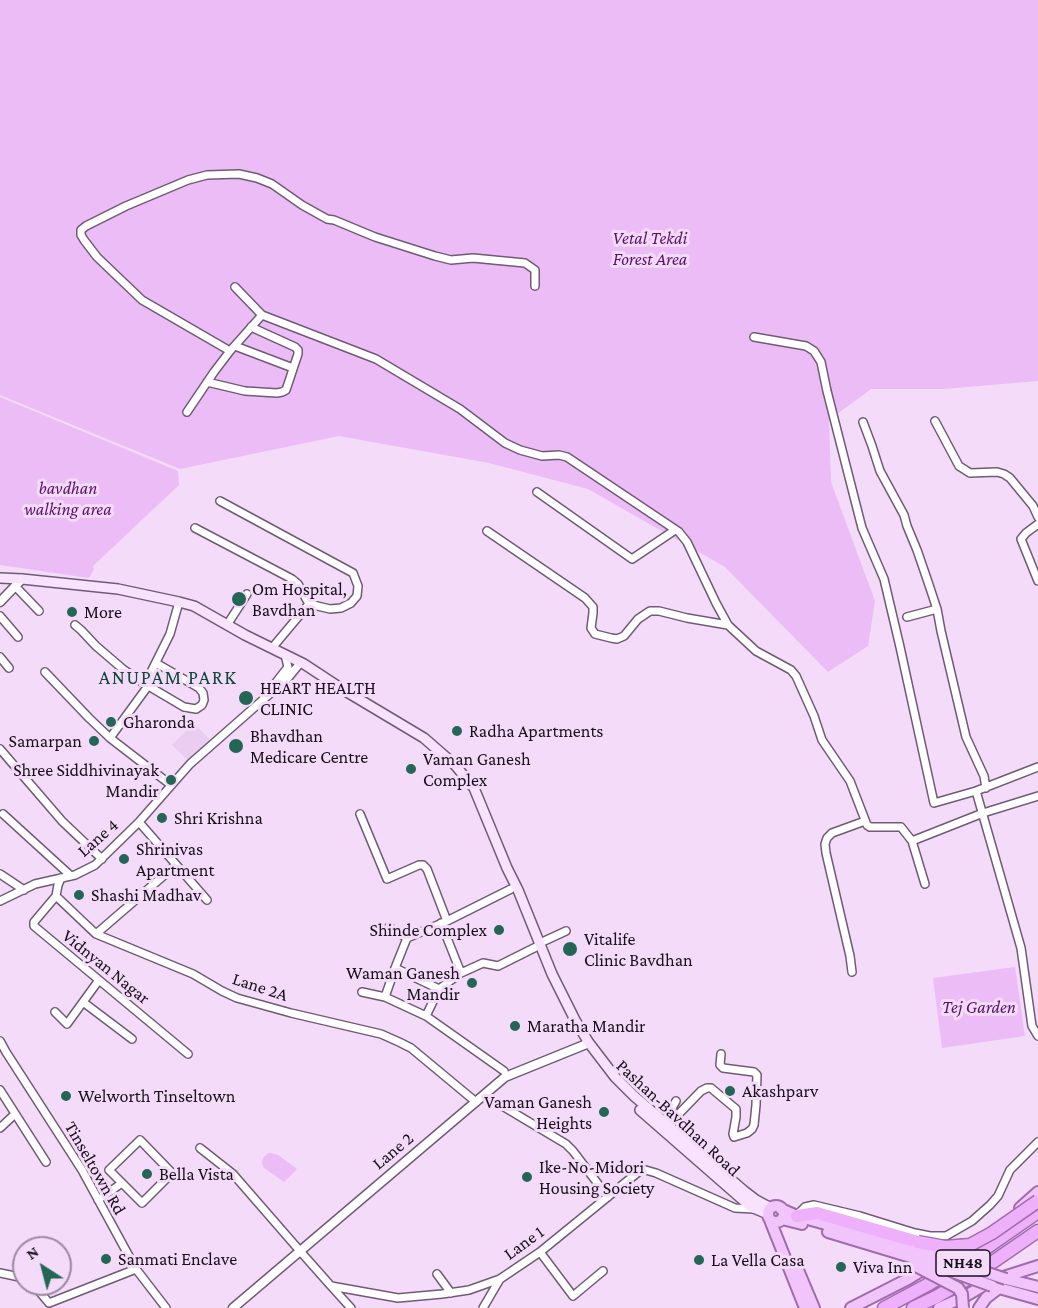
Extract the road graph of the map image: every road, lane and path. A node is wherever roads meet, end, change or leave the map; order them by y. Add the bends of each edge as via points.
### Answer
1 (535, 286) dead end
2 (236, 287) dead end
3 (262, 315) junction
4 (251, 327) junction
5 (754, 337) dead end
6 (233, 349) junction
7 (293, 368) junction
8 (207, 382) junction
9 (187, 412) dead end
10 (935, 421) dead end
11 (863, 422) dead end
12 (537, 492) dead end
13 (220, 501) dead end
14 (1038, 517) edge
15 (1038, 524) edge
16 (195, 528) dead end
17 (675, 530) junction
18 (487, 531) dead end
19 (0, 578) edge
20 (22, 579) junction
21 (1038, 581) edge
22 (15, 586) junction
23 (247, 594) dead end
24 (0, 602) edge
25 (179, 602) junction
26 (309, 604) junction
27 (937, 609) junction
28 (39, 611) dead end
29 (0, 616) edge
30 (907, 617) dead end
31 (75, 625) dead end
32 (227, 625) junction
33 (728, 625) junction
34 (18, 637) dead end
35 (272, 648) junction
36 (285, 655) junction
37 (0, 657) edge
38 (301, 662) junction
39 (156, 663) junction
40 (9, 668) dead end
41 (45, 672) dead end
42 (146, 685) junction
43 (273, 691) junction
44 (110, 738) junction
45 (0, 749) edge
46 (1038, 767) edge
47 (171, 785) junction
48 (986, 788) junction
49 (976, 791) junction
50 (1038, 796) edge
51 (982, 813) junction
52 (3, 814) dead end
53 (360, 814) dead end
54 (865, 821) junction
55 (139, 822) junction
56 (912, 841) junction
57 (102, 859) junction
58 (176, 865) junction
59 (507, 868) junction
60 (0, 874) edge
61 (71, 876) junction
62 (61, 878) junction
63 (924, 884) dead end
64 (511, 889) junction
65 (24, 890) junction
66 (56, 896) junction
67 (207, 900) dead end
68 (0, 901) edge
69 (444, 922) junction
70 (389, 927) dead end
71 (566, 932) dead end
72 (96, 934) junction
73 (407, 938) junction
74 (538, 945) junction
75 (394, 968) junction
76 (852, 972) dead end
77 (461, 973) junction
78 (99, 980) junction
79 (439, 989) junction
80 (362, 992) dead end
81 (385, 997) junction
82 (83, 1002) junction
83 (55, 1012) dead end
84 (426, 1016) junction
85 (1038, 1036) edge
86 (132, 1039) dead end
87 (0, 1041) edge
88 (586, 1044) junction
89 (189, 1054) dead end
90 (721, 1054) dead end
91 (504, 1071) dead end
92 (0, 1090) edge
93 (484, 1095) junction
94 (676, 1101) dead end
95 (476, 1102) junction
96 (15, 1114) junction
97 (666, 1123) junction
98 (0, 1128) edge
99 (1038, 1142) edge
100 (200, 1148) dead end
101 (46, 1162) dead end
102 (122, 1183) junction
103 (1038, 1192) edge
104 (608, 1197) junction
105 (99, 1200) junction
106 (1038, 1202) edge
107 (754, 1209) junction
108 (1038, 1212) edge
109 (775, 1215) junction
110 (797, 1216) junction
111 (1005, 1222) junction
112 (1038, 1231) edge
113 (1038, 1242) edge
114 (300, 1251) junction
115 (540, 1252) junction
116 (915, 1253) junction
117 (992, 1262) junction
118 (1038, 1266) edge
119 (136, 1269) junction
120 (603, 1271) dead end
121 (437, 1274) dead end
122 (938, 1278) junction
123 (500, 1279) junction
124 (999, 1284) junction
125 (927, 1285) junction
126 (331, 1286) junction
127 (1038, 1287) edge
128 (451, 1293) junction
129 (72, 1294) edge
130 (43, 1296) edge
131 (67, 1296) edge
132 (1038, 1299) edge
133 (980, 1306) edge
134 (808, 1307) edge
135 (166, 1308) edge
136 (233, 1308) edge
137 (351, 1308) edge
138 (483, 1308) edge
139 (851, 1308) edge
140 (871, 1308) edge
141 (884, 1308) edge
142 (913, 1308) edge
143 (939, 1308) edge
144 (963, 1308) edge

1 - 6 street via 535,270 525,263 435,256 327,219 272,184 239,174 188,180 81,230 97,257 142,300
2 - 3 street
3 - 4 street
3 - 17 street via 376,359 520,450 567,457
4 - 6 street
4 - 7 street via 295,347 298,354
5 - 49 street via 806,346 821,362 862,528 884,579 934,803
6 - 7 street
6 - 8 street
7 - 8 street via 286,390 280,393 245,391
8 - 9 street
10 - 14 street via 960,466 970,473 1004,474
11 - 27 street via 880,471 904,515
12 - 17 street via 632,559
13 - 26 street via 353,573 358,586 351,603 330,609
15 - 21 street via 1021,539
16 - 26 street via 292,579
17 - 33 street via 687,542
18 - 33 street via 585,598 593,608 591,628 595,634 617,639 650,611
19 - 20 main road, Pashan-Bavdhan Road
20 - 22 street
20 - 25 main road, Pashan-Bavdhan Road via 118,589
22 - 24 street
22 - 28 street
23 - 32 street
25 - 32 main road, Pashan-Bavdhan Road
25 - 39 street
26 - 35 street
27 - 30 street
27 - 48 street via 966,737
29 - 34 street
31 - 42 street
32 - 35 main road, Pashan-Bavdhan Road
33 - 54 street via 756,651 796,676 822,740 850,781
35 - 36 main road, Pashan-Bavdhan Road
36 - 38 main road, Pashan-Bavdhan Road
36 - 43 street, Lane 4 via 288,667
37 - 40 street
38 - 43 street, Lane 4
38 - 59 main road, Pashan-Bavdhan Road via 424,738 455,765 474,788
39 - 42 street
39 - 42 street via 199,688 203,693 202,705 196,709 184,707
41 - 44 street
42 - 44 street
43 - 47 street, Lane 4
44 - 47 street
45 - 57 street via 62,821
46 - 48 street
47 - 55 street, Lane 4
48 - 49 street
49 - 51 street
50 - 51 street
51 - 56 street
51 - 85 street via 1021,948 1032,1026
52 - 61 street
53 - 69 street via 387,879 418,866 427,869
54 - 56 street via 870,827 901,827
54 - 76 street via 832,833 825,844
55 - 57 street, Lane 4
55 - 58 street
56 - 63 street
57 - 61 street, Lane 4
58 - 67 street
58 - 72 street
59 - 64 main road, Pashan-Bavdhan Road
59 - 74 main road, Pashan-Bavdhan Road
60 - 65 street
61 - 62 street, Lane 4
62 - 65 street, Lane 4
62 - 66 street
64 - 69 street
64 - 74 main road, Pashan-Bavdhan Road
65 - 68 street, Lane 4
66 - 72 street, Lane 2A
66 - 78 street, Vidnyan Nagar via 34,926
69 - 73 street
69 - 77 street
70 - 73 street
71 - 74 street
72 - 95 street, Lane 2A via 194,974 237,998 381,1034 411,1048
73 - 75 street
74 - 77 street via 498,966 483,963
74 - 88 main road, Pashan-Bavdhan Road via 558,998
75 - 79 street
75 - 81 street
77 - 79 street
78 - 82 street
78 - 89 street, Vidnyan Nagar
79 - 84 street
80 - 81 street
81 - 84 street
82 - 83 street via 67,1024
82 - 86 street
84 - 91 street
87 - 105 street, Tinseltown Rd
88 - 93 street, Lane 2 via 505,1077
88 - 97 main road, Pashan-Bavdhan Road via 634,1096
88 - 107 main road, Pashan-Bavdhan Road via 599,1068 628,1099
90 - 97 street via 723,1068 754,1072 757,1076 752,1129 734,1137 736,1109 711,1088 701,1091
92 - 96 street
93 - 95 street, Lane 2
93 - 104 street via 566,1144
94 - 97 street
95 - 114 street, Lane 2
96 - 98 street
96 - 101 street
97 - 109 main road, Pashan-Bavdhan Road
99 - 110 street via 1010,1170 990,1205 946,1236 915,1233 814,1205 805,1207
100 - 114 street via 233,1174
102 - 102 street via 109,1170 140,1140 172,1173 142,1203
102 - 105 street
103 - 111 main road
104 - 107 street, Lane 1 via 642,1169 735,1208
104 - 115 street, Lane 1
105 - 119 street, Tinseltown Rd
106 - 116 highway, bridge via 970,1245
107 - 109 main road, Pashan-Bavdhan Road
108 - 122 highway, NH48
109 - 110 main road, Pashan-Bavdhan Road
109 - 116 main road, Pashan-Bavdhan Road via 893,1251
109 - 134 main road
110 - 116 highway via 817,1213
111 - 122 main road
111 - 139 main road
112 - 117 highway, NH48
113 - 117 highway
114 - 126 street
114 - 136 street, Lane 2
115 - 120 street via 573,1296
115 - 123 street, Lane 1
116 - 124 main road, bridge
116 - 124 main road, bridge
116 - 144 main road, bridge via 958,1288
117 - 142 highway, NH48
118 - 143 main road via 991,1281
119 - 129 street
119 - 135 street, Tinseltown Rd
121 - 128 street
122 - 125 highway, NH48
123 - 128 street, Lane 1
123 - 138 street
124 - 127 main road
124 - 132 main road
124 - 133 main road
125 - 140 highway via 913,1287
125 - 141 highway, NH48
126 - 128 street, Lane 1 via 398,1298
126 - 137 street
130 - 131 street via 49,1303

